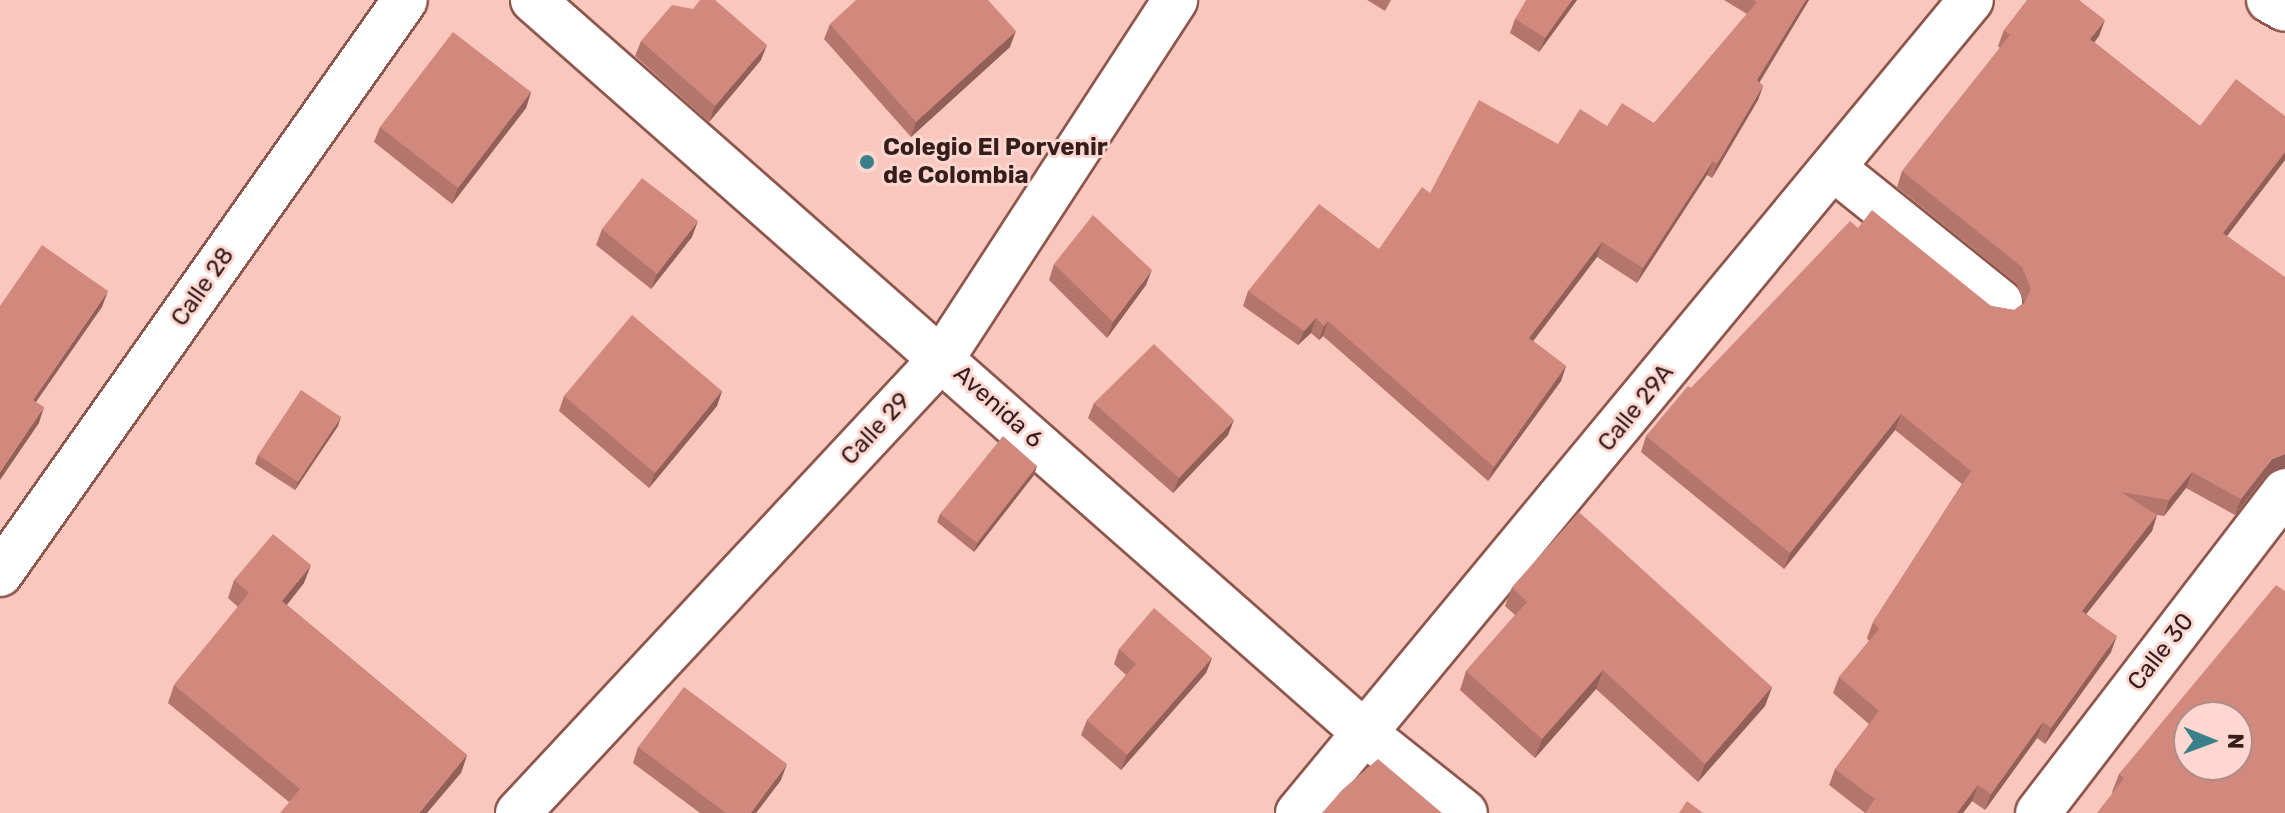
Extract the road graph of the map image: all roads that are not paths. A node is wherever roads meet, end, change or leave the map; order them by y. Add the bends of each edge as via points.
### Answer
1 (405, 0) edge
2 (533, 0) edge
3 (1175, 0) edge
4 (1971, 0) edge
5 (2269, 0) edge
6 (2285, 9) edge
7 (1833, 168) junction
8 (2000, 302) dead end
9 (942, 358) junction
10 (2285, 491) edge
11 (0, 574) edge
12 (1367, 735) junction
13 (518, 813) edge
14 (1298, 813) edge
15 (1465, 813) edge
16 (2038, 813) edge

1 - 11 street, Calle 28
2 - 9 street, Avenida 6
3 - 9 street, Calle 29
4 - 7 street, Calle 29A
5 - 6 street
7 - 8 street
7 - 12 street, Calle 29A
9 - 12 street, Avenida 6
9 - 13 street, Calle 29
10 - 16 street, Calle 30
12 - 14 street, Calle 29A
12 - 15 street, Avenida 6

